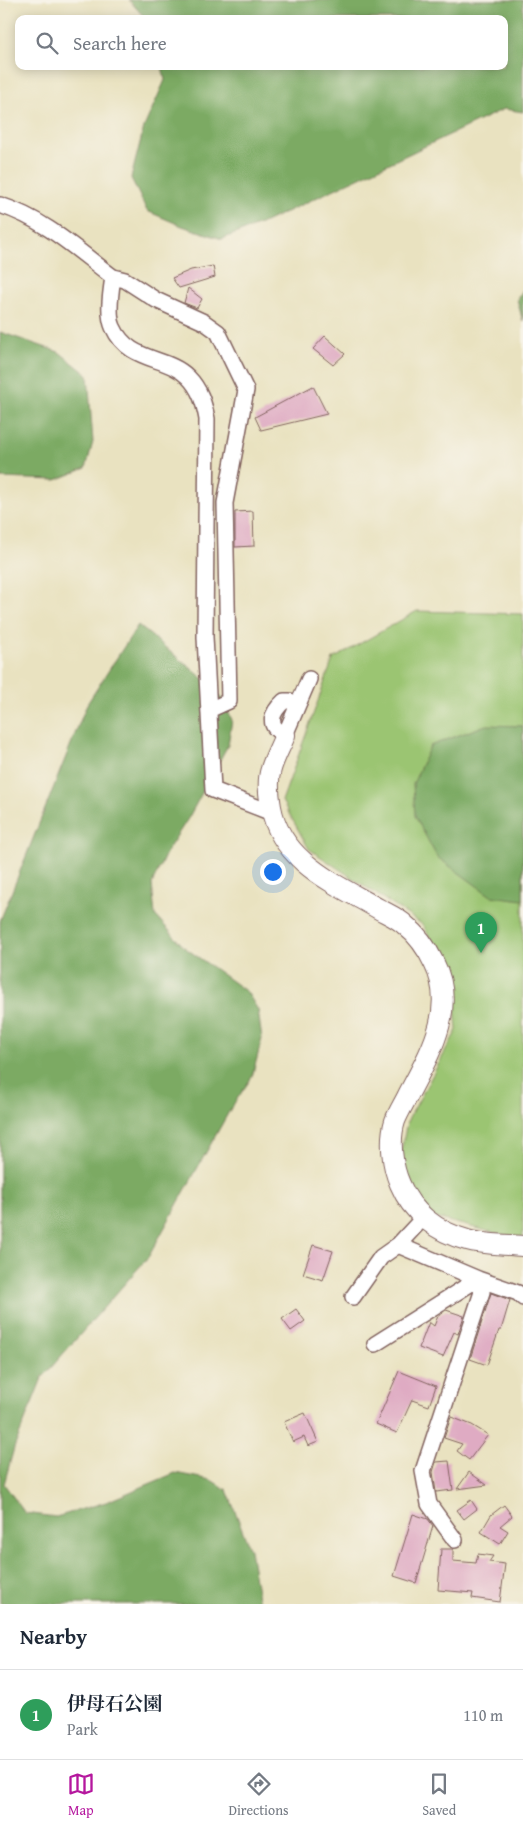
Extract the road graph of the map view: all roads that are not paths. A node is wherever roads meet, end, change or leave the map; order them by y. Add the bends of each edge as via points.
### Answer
1 (0, 204) edge
2 (113, 277) junction
3 (309, 679) dead end
4 (209, 710) junction
5 (285, 735) joint
6 (272, 812) junction
7 (423, 1218) junction
8 (398, 1245) junction
9 (523, 1246) edge
10 (478, 1279) junction
11 (353, 1297) dead end
12 (523, 1298) edge
13 (375, 1344) dead end
14 (455, 1540) dead end

1 - 2 street via 42,223
2 - 4 street via 112,326 123,342 137,354 188,376 204,402 207,419 205,637
2 - 4 street via 125,280 218,332 246,390 225,503 229,701
3 - 5 street
4 - 6 street via 213,790
5 - 6 street via 270,771
6 - 7 street via 290,850 312,870 404,924 424,942 436,966 444,994 442,1021 395,1121 392,1146 400,1184
7 - 8 street
7 - 9 street via 443,1232 468,1241
8 - 10 street
8 - 11 street via 381,1257
10 - 12 street via 518,1293
10 - 13 street
10 - 14 street via 482,1292 424,1471 429,1504

